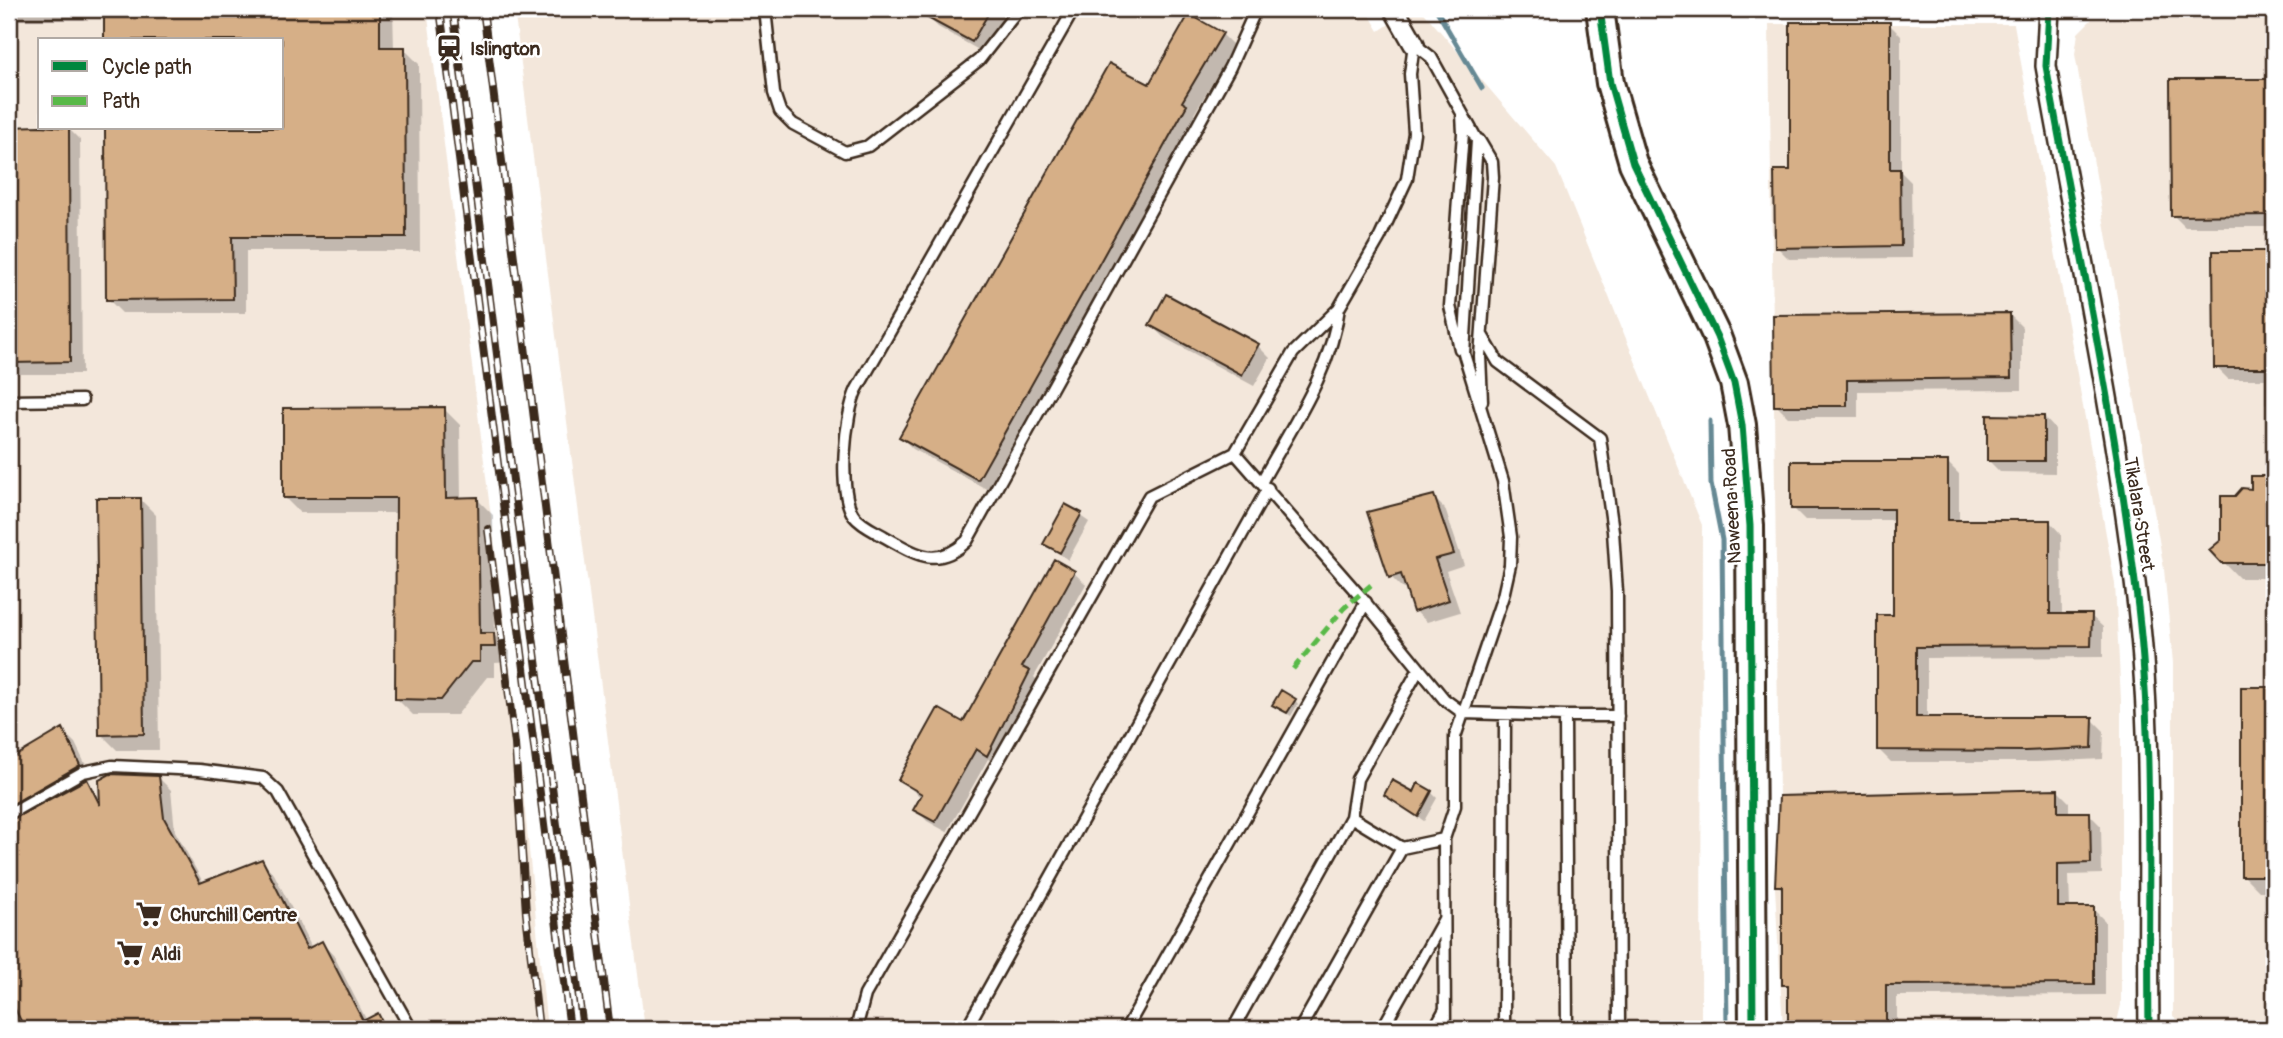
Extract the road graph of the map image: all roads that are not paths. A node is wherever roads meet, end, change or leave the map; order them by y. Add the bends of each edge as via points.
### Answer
1 (765, 9) edge
2 (1018, 9) edge
3 (1074, 9) edge
4 (1256, 9) edge
5 (1394, 9) edge
6 (1600, 9) edge
7 (2049, 9) edge
8 (1414, 44) junction
9 (1458, 103) junction
10 (1474, 131) junction
11 (1339, 308) junction
12 (1482, 335) junction
13 (1466, 366) junction
14 (82, 400) dead end
15 (9, 401) edge
16 (1484, 422) junction
17 (1235, 453) junction
18 (1265, 485) junction
19 (1366, 603) junction
20 (1419, 669) junction
21 (1463, 713) junction
22 (1505, 715) junction
23 (1565, 716) junction
24 (1618, 716) junction
25 (9, 814) edge
26 (1351, 817) junction
27 (1444, 839) junction
28 (1402, 848) junction
29 (1444, 918) junction
30 (1445, 1011) junction
31 (411, 1029) edge
32 (856, 1029) edge
33 (966, 1029) edge
34 (1126, 1029) edge
35 (1233, 1029) edge
36 (1300, 1029) edge
37 (1382, 1029) edge
38 (1434, 1029) edge
39 (1445, 1029) edge
40 (1504, 1029) edge
41 (1567, 1029) edge
42 (1619, 1029) edge
43 (1754, 1029) edge
44 (2149, 1029) edge

1 - 2 lane via 780,111 793,124 845,152 868,146 979,60
3 - 4 lane via 857,389 849,411 845,489 854,515 917,555 940,557 954,553 967,541 1230,67
5 - 8 street
6 - 43 street, Naweena Road via 1610,83 1633,163 1717,337 1734,383 1742,425 1750,526
7 - 44 street, Tikalara Street via 2046,66 2127,520 2138,610 2146,722
8 - 9 lane via 1431,57
8 - 11 lane via 1410,74 1414,133 1407,179
9 - 10 lane
9 - 13 lane via 1463,125 1451,320
10 - 12 lane via 1493,170
10 - 13 lane via 1478,149 1463,335
11 - 17 lane via 1293,353
11 - 18 lane via 1335,336 1320,375
12 - 16 lane
12 - 24 lane via 1498,362 1600,438 1617,592
13 - 16 lane
14 - 15 lane
16 - 21 lane via 1503,481 1510,565
17 - 18 lane
17 - 32 lane via 1149,496 864,995
18 - 19 lane
18 - 33 lane
19 - 20 lane
19 - 34 lane
20 - 21 lane via 1444,699
20 - 26 lane via 1357,779
21 - 22 lane
21 - 27 lane via 1455,737 1455,806
22 - 23 lane
22 - 40 lane
23 - 24 lane
23 - 41 lane
24 - 42 lane
25 - 31 lane via 83,772 113,766 262,778 278,792
26 - 28 lane
26 - 35 lane
27 - 28 lane
27 - 29 lane
28 - 36 lane
29 - 30 lane
29 - 37 lane
30 - 38 lane
30 - 39 lane

